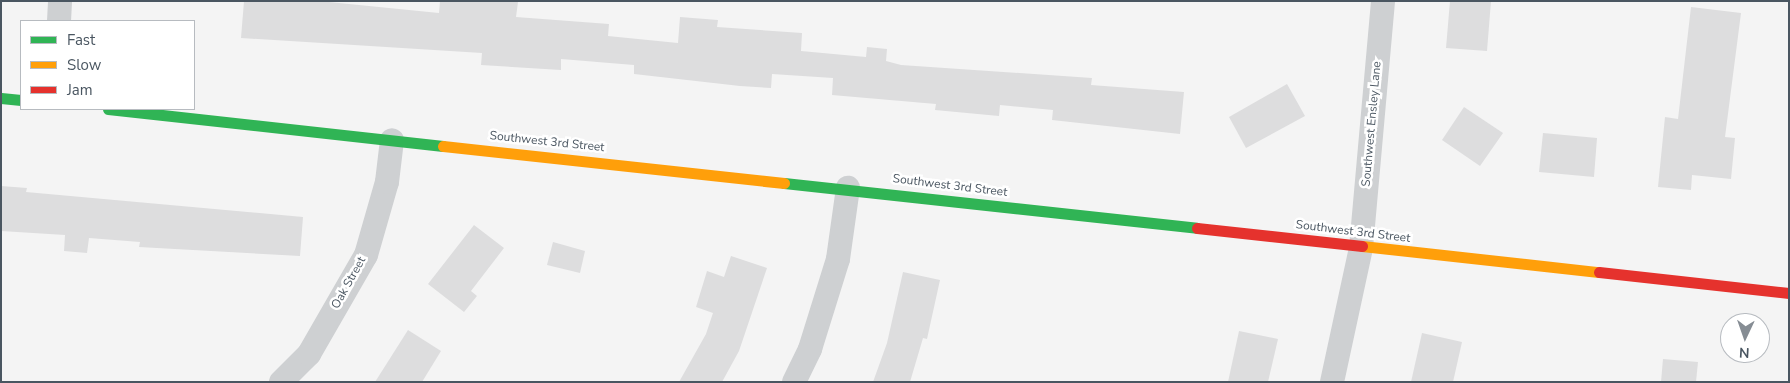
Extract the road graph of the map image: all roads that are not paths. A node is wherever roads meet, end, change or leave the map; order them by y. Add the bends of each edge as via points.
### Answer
1 (60, 1) edge
2 (1383, 1) edge
3 (59, 20) edge
4 (1, 98) edge
5 (20, 100) edge
6 (117, 110) edge
7 (392, 140) junction
8 (848, 188) junction
9 (1361, 248) junction
10 (1789, 293) edge
11 (281, 382) edge
12 (794, 382) edge
13 (1332, 382) edge

1 - 3 street
2 - 9 street, Southwest Ensley Lane
4 - 5 main road
6 - 7 main road, Southwest 3rd Street
7 - 8 main road, Southwest 3rd Street
7 - 11 street, Oak Street via 387,182 366,255 309,354
8 - 9 main road, Southwest 3rd Street
8 - 12 street via 838,259 810,349
9 - 10 main road, Southwest 3rd Street
9 - 13 street, Southwest Ensley Lane

